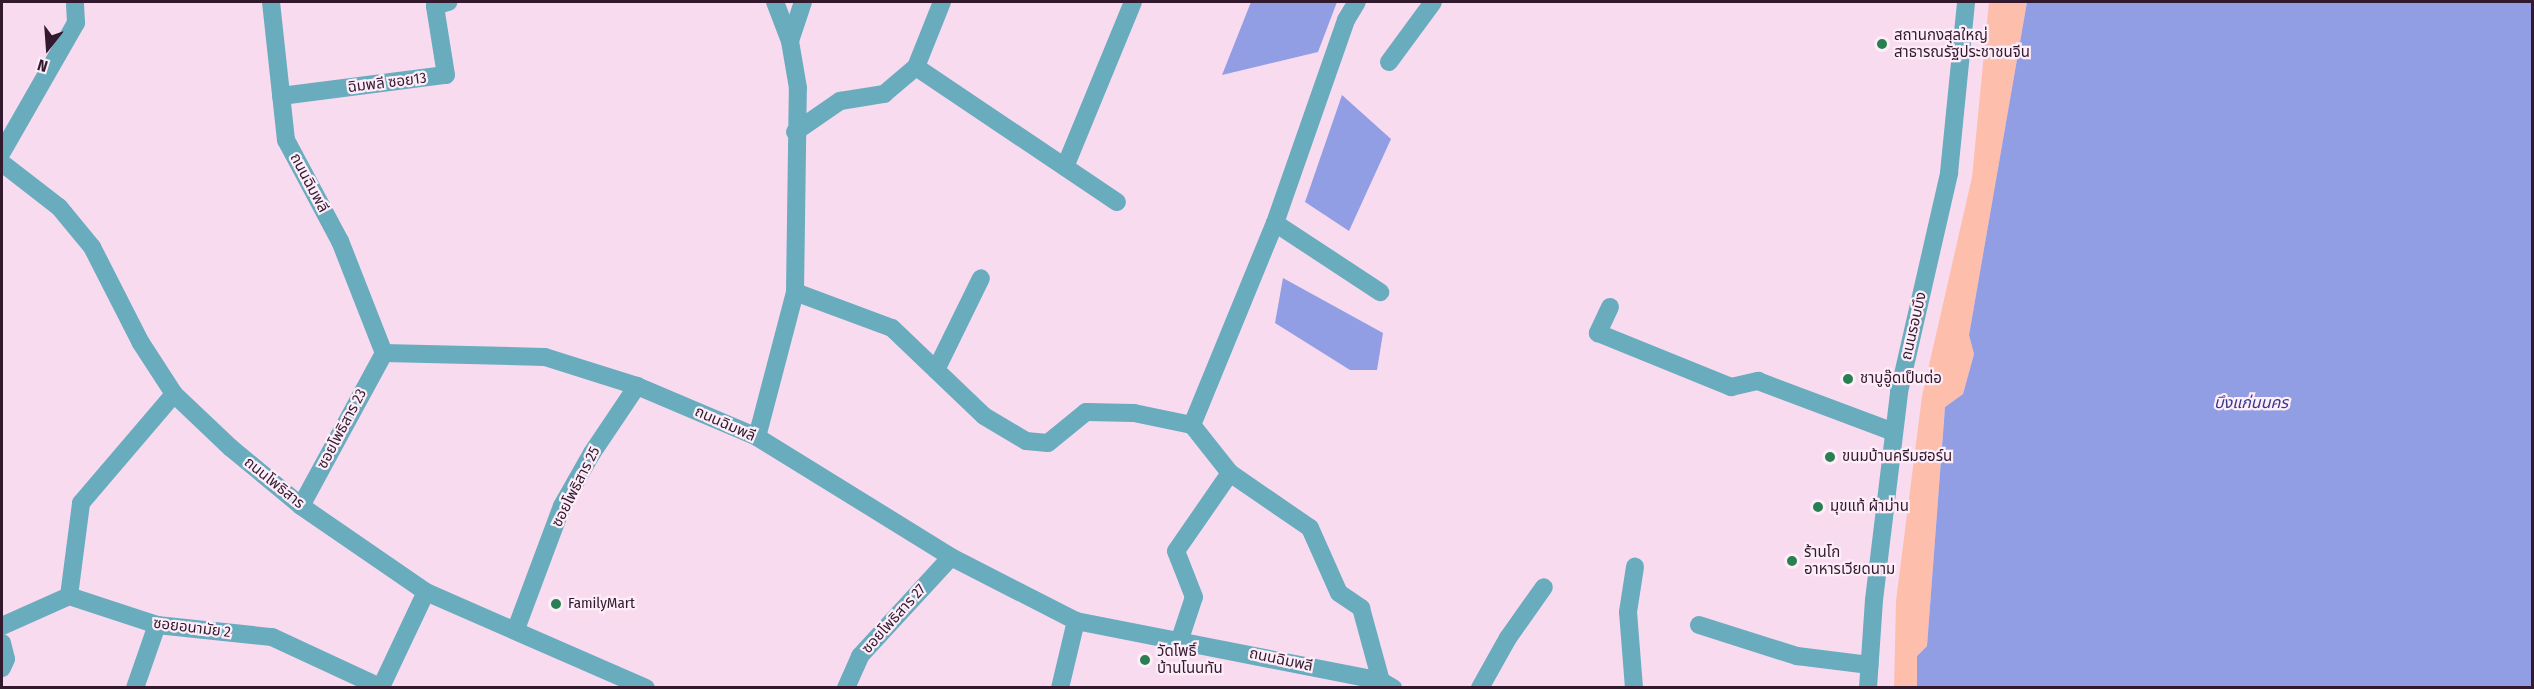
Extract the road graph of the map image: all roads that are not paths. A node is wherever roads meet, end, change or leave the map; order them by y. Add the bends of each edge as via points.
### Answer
1 (75, 2) edge
2 (271, 2) edge
3 (448, 2) edge
4 (775, 2) edge
5 (802, 2) edge
6 (942, 2) edge
7 (1133, 2) edge
8 (1357, 2) edge
9 (1433, 2) edge
10 (1966, 2) edge
11 (790, 40) junction
12 (1389, 62) dead end
13 (916, 67) junction
14 (281, 96) junction
15 (795, 132) junction
16 (2, 152) edge
17 (2, 163) edge
18 (1065, 167) junction
19 (1117, 202) dead end
20 (1275, 223) junction
21 (981, 278) dead end
22 (795, 292) junction
23 (1380, 292) dead end
24 (1610, 308) dead end
25 (384, 353) junction
26 (936, 370) junction
27 (637, 386) junction
28 (174, 394) junction
29 (1192, 424) junction
30 (1894, 432) junction
31 (757, 437) junction
32 (1230, 473) junction
33 (301, 506) junction
34 (951, 556) junction
35 (1635, 567) dead end
36 (1544, 587) dead end
37 (426, 591) junction
38 (69, 596) junction
39 (1076, 621) junction
40 (157, 625) junction
41 (1699, 625) dead end
42 (2, 626) edge
43 (516, 629) junction
44 (1180, 639) junction
45 (2, 643) edge
46 (1869, 665) junction
47 (2, 668) edge
48 (1387, 684) edge
49 (135, 687) edge
50 (382, 687) edge
51 (646, 687) edge
52 (846, 687) edge
53 (1060, 687) edge
54 (1480, 687) edge
55 (1634, 687) edge
56 (1868, 687) edge

1 - 16 street via 76,23
2 - 14 street, ถนนฉิมพลี
3 - 14 street, ฉิมพลี ซอย13 via 435,6 446,75
4 - 11 street
5 - 11 street
6 - 13 street
7 - 18 street
8 - 20 street via 1346,20
9 - 12 street
10 - 30 street, ถนนรอบบึง via 1949,173 1899,392
11 - 15 street via 798,88
13 - 15 street via 884,94 840,101
13 - 18 street
14 - 25 street, ถนนฉิมพลี via 286,140 340,241
15 - 22 street
17 - 28 street, ถนนโพธิสาร via 59,207 92,247 141,343
18 - 19 street
20 - 23 street
20 - 29 street
21 - 26 street
22 - 26 street via 892,328
22 - 31 street
24 - 30 street via 1598,333 1731,387 1758,381
25 - 27 street, ถนนฉิมพลี via 545,357
25 - 33 street, ซอยโพธิสาร 23
26 - 29 street via 984,416 1026,441 1048,442 1086,412 1134,413
27 - 31 street, ถนนฉิมพลี
27 - 43 street, ซอยโพธิสาร 25 via 562,506
28 - 33 street, ถนนโพธิสาร
28 - 38 street via 81,503
29 - 32 street
30 - 46 street, ถนนรอบบึง
31 - 34 street, ถนนฉิมพลี
32 - 44 street via 1176,551 1194,597
32 - 48 street via 1310,528 1339,593 1360,608
33 - 37 street, ถนนโพธิสาร
34 - 39 street, ถนนฉิมพลี
34 - 52 street, ซอยโพธิสาร 27 via 860,656
35 - 55 street via 1628,612
36 - 54 street
37 - 43 street, ถนนโพธิสาร
37 - 50 street
38 - 40 street, ซอยอนามัย 2
38 - 42 street
39 - 44 street, ถนนฉิมพลี
39 - 53 street
40 - 49 street
40 - 50 street, ซอยอนามัย 2 via 272,637
41 - 46 street via 1797,656
43 - 51 street, ถนนโพธิสาร
44 - 48 street, ถนนฉิมพลี
45 - 47 street via 6,658
46 - 56 street, ถนนรอบบึง

